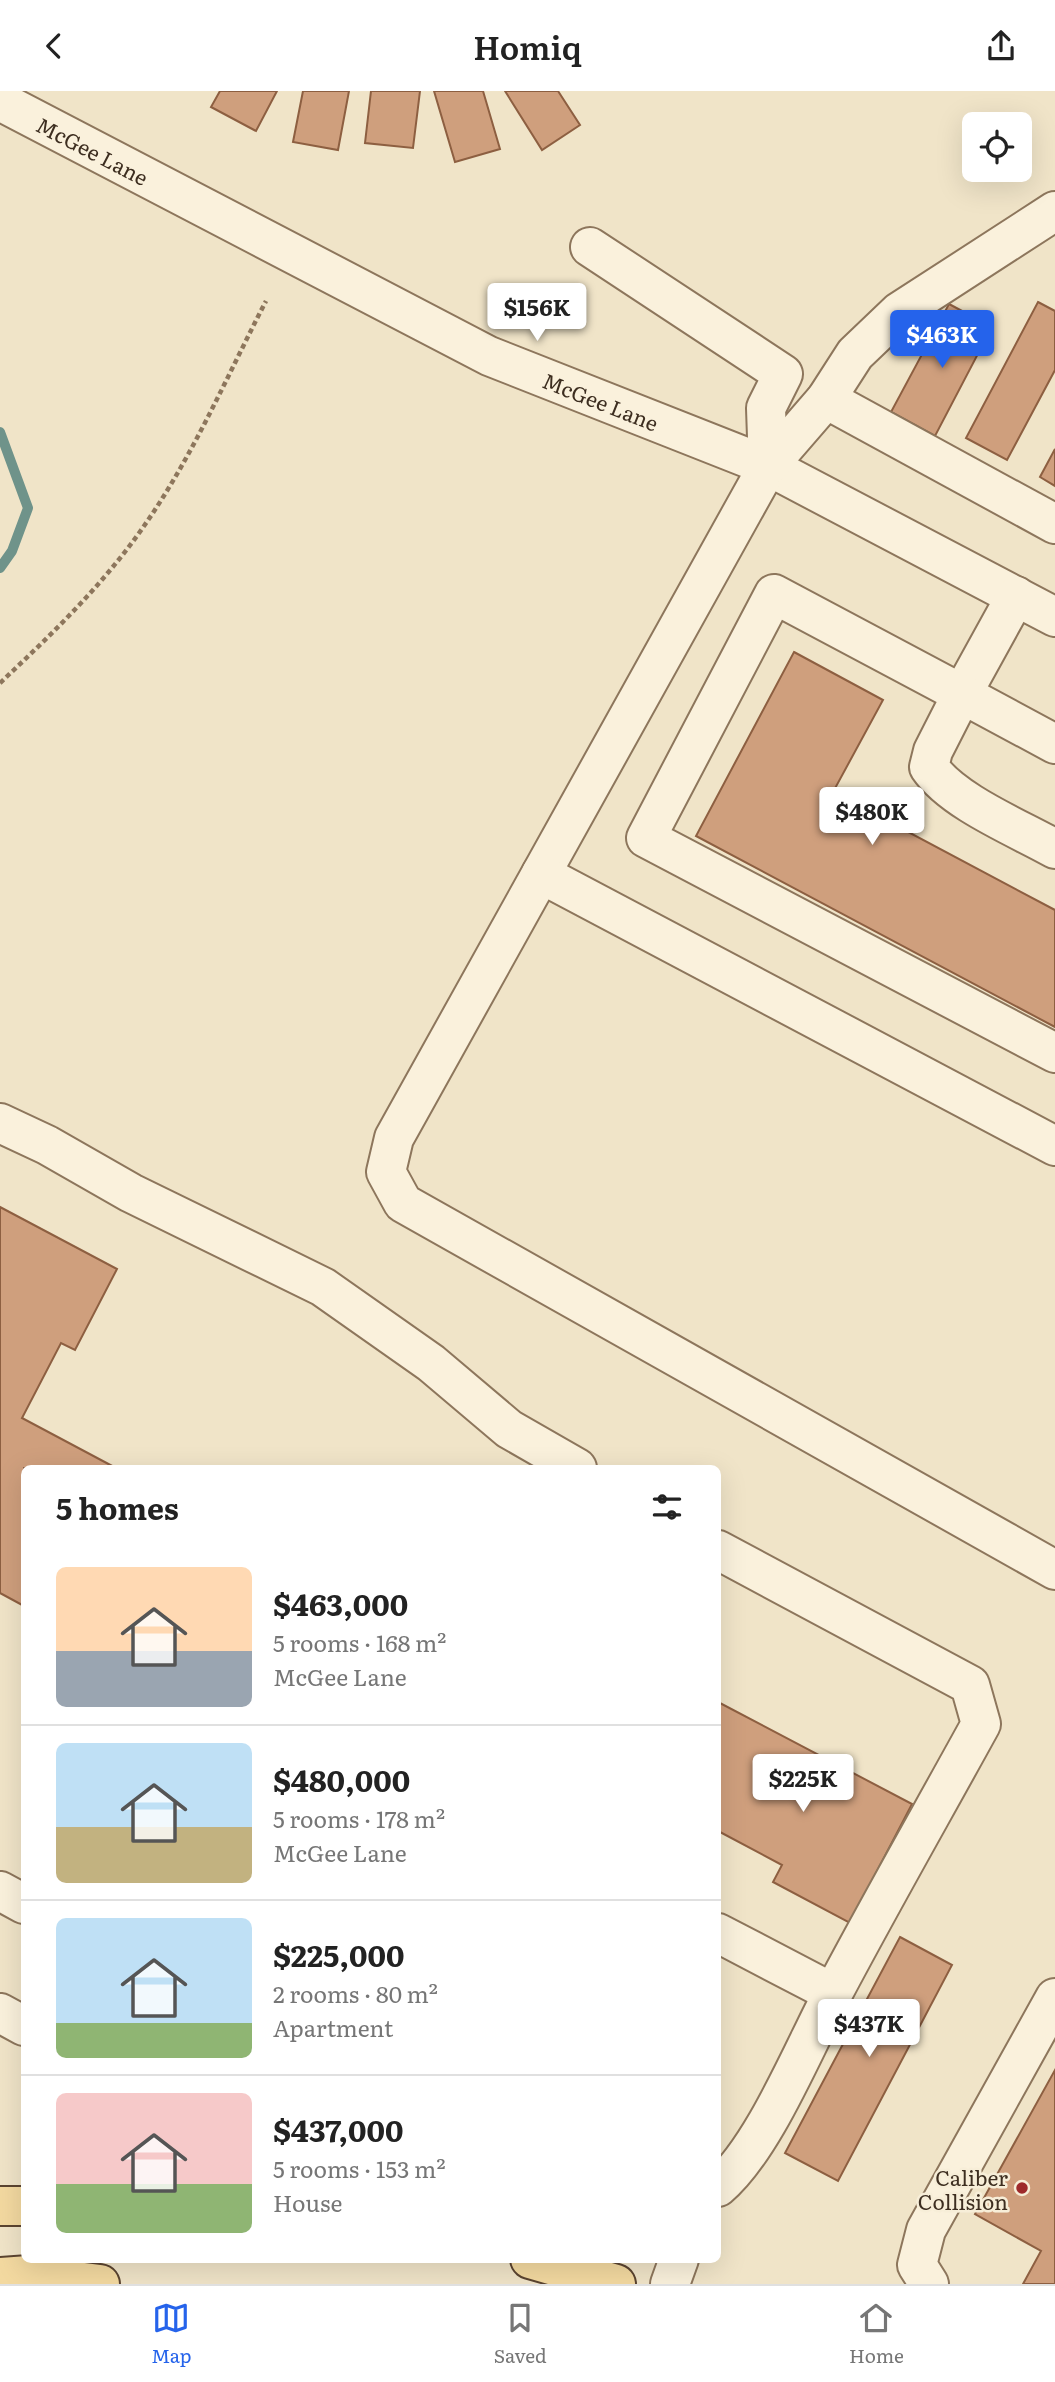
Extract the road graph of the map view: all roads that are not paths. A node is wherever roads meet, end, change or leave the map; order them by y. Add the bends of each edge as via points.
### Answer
1 (0, 101) edge
2 (1055, 211) edge
3 (590, 247) dead end
4 (826, 399) junction
5 (768, 466) junction
6 (1055, 524) edge
7 (1016, 596) junction
8 (1053, 612) edge
9 (962, 694) junction
10 (1055, 744) edge
11 (1055, 849) edge
12 (541, 874) junction
13 (1055, 1053) edge
14 (0, 1123) edge
15 (1055, 1146) edge
16 (572, 1465) edge
17 (721, 1552) edge
18 (1055, 1570) edge
19 (0, 1891) edge
20 (21, 1902) edge
21 (721, 1935) edge
22 (833, 1993) junction
23 (1055, 1998) edge
24 (0, 2013) edge
25 (21, 2024) edge
26 (721, 2184) edge
27 (0, 2206) edge
28 (21, 2206) edge
29 (544, 2263) edge
30 (678, 2263) edge
31 (0, 2277) edge
32 (100, 2284) edge
33 (617, 2284) edge
34 (670, 2284) edge
35 (929, 2284) edge

1 - 5 street, McGee Lane via 489,356
2 - 4 street via 899,312 855,354
3 - 5 street via 783,373 766,408
4 - 5 street
4 - 6 street
5 - 7 street, McGee Lane
5 - 12 street
7 - 8 street, McGee Lane
7 - 9 street
9 - 10 street
9 - 11 street via 929,767 959,795
9 - 13 street via 774,594 646,838
12 - 15 street
12 - 18 street via 394,1138 386,1172 403,1203
14 - 16 street via 323,1287 430,1363 509,1429
17 - 22 street via 970,1685 981,1724
19 - 20 street
21 - 22 street
22 - 26 street via 754,2144
23 - 35 street via 926,2230 917,2265
24 - 25 street
27 - 28 main road
29 - 33 main road
30 - 34 street
31 - 32 main road via 29,2275

